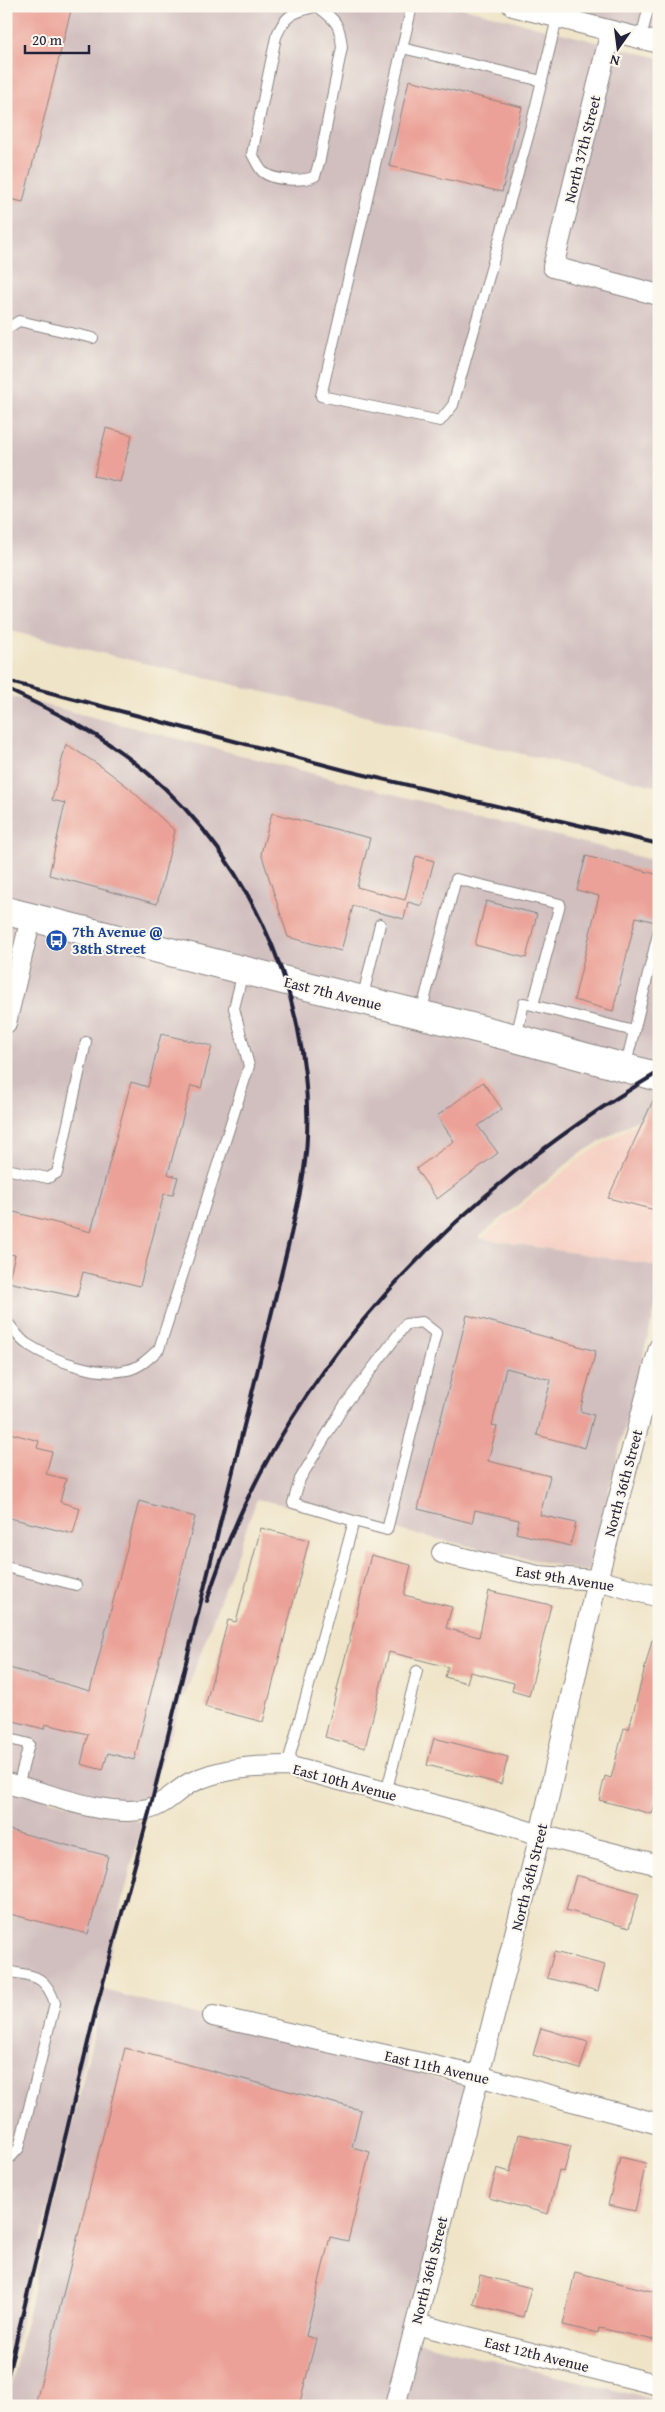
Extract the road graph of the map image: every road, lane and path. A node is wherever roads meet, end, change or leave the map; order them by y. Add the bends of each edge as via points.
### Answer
1 (317, 6) edge
2 (412, 6) edge
3 (513, 6) edge
4 (649, 6) edge
5 (558, 18) junction
6 (611, 31) junction
7 (650, 41) edge
8 (402, 48) junction
9 (542, 81) junction
10 (659, 295) edge
11 (6, 329) edge
12 (93, 338) dead end
13 (18, 914) edge
14 (380, 924) dead end
15 (659, 930) edge
16 (243, 971) junction
17 (361, 1001) junction
18 (533, 1005) junction
19 (420, 1016) junction
20 (6, 1023) edge
21 (634, 1031) junction
22 (515, 1038) junction
23 (86, 1042) dead end
24 (626, 1068) junction
25 (659, 1077) edge
26 (6, 1169) edge
27 (6, 1321) edge
28 (659, 1348) edge
29 (354, 1521) junction
30 (442, 1553) dead end
31 (6, 1567) edge
32 (597, 1580) junction
33 (76, 1585) dead end
34 (659, 1597) edge
35 (417, 1671) dead end
36 (6, 1738) edge
37 (287, 1766) junction
38 (12, 1784) edge
39 (386, 1794) junction
40 (540, 1836) junction
41 (659, 1865) edge
42 (6, 1971) edge
43 (213, 2016) dead end
44 (478, 2076) junction
45 (659, 2124) edge
46 (6, 2157) edge
47 (416, 2324) junction
48 (659, 2385) edge
49 (395, 2406) edge

1 - 1 lane via 292,13 282,22 276,37 252,154 263,172 281,178 305,181 315,176 320,159 342,47 341,31 335,20
2 - 8 lane
3 - 5 street
4 - 7 lane
5 - 6 street
5 - 9 lane
6 - 7 street
6 - 10 street, North 37th Street via 553,268
8 - 9 lane
8 - 9 lane via 321,396 440,422 453,405
11 - 12 lane via 19,321
13 - 16 street, East 7th Avenue
13 - 20 street
14 - 17 lane
15 - 21 lane
16 - 17 street, East 7th Avenue
16 - 27 lane via 234,1008 248,1066 159,1349 145,1362 129,1370 109,1372 70,1364 26,1344
17 - 19 street, East 7th Avenue
18 - 19 lane via 560,904 456,879
18 - 21 lane
18 - 22 lane via 524,1003
19 - 22 street, East 7th Avenue
21 - 24 lane
22 - 24 street, East 7th Avenue
23 - 26 lane via 57,1172 48,1178
24 - 25 street, East 7th Avenue
28 - 32 street, North 36th Street
29 - 29 lane via 387,1530 436,1333 422,1322 406,1324 389,1345 344,1406 300,1479 293,1504
29 - 37 lane
30 - 32 street, East 9th Avenue via 538,1576
31 - 33 lane
32 - 34 street, East 9th Avenue
32 - 40 street, North 36th Street
35 - 39 lane
36 - 38 lane via 29,1744
37 - 38 street, East 10th Avenue via 223,1770 190,1783 150,1809 103,1809
37 - 39 street, East 10th Avenue
39 - 40 street, East 10th Avenue via 495,1821
40 - 41 street, East 10th Avenue
40 - 44 street, North 36th Street
42 - 46 lane via 38,1978 49,1986 55,2002 19,2148 11,2157
43 - 44 street, East 11th Avenue
44 - 45 street, East 11th Avenue
44 - 47 street, North 36th Street
47 - 48 street, East 12th Avenue
47 - 49 street, North 36th Street

